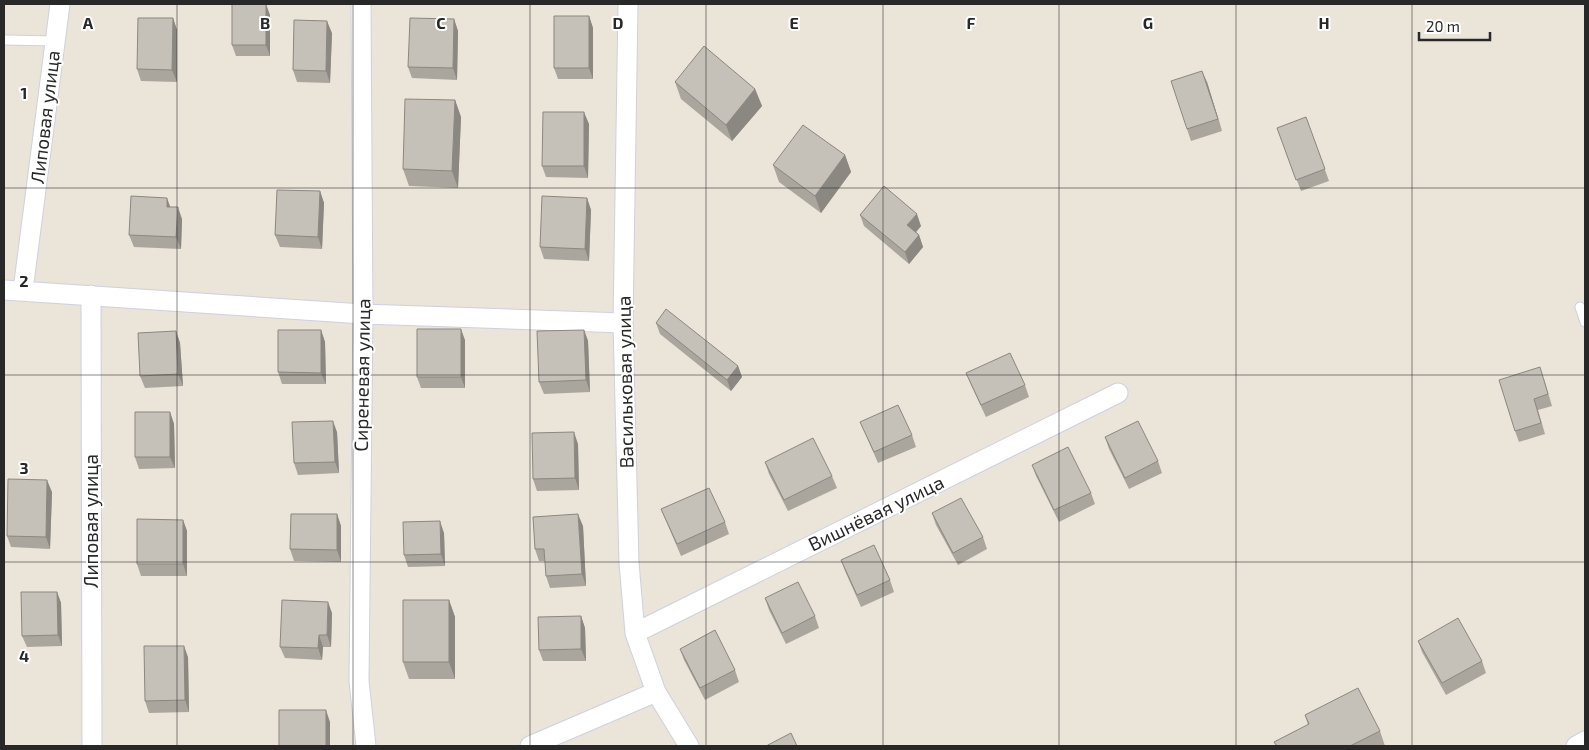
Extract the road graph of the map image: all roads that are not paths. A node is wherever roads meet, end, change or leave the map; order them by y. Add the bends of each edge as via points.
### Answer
1 (60, 4) edge
2 (361, 4) edge
3 (628, 4) edge
4 (4, 40) edge
5 (55, 41) junction
6 (4, 290) edge
7 (23, 290) junction
8 (91, 295) junction
9 (1580, 307) dead end
10 (363, 314) junction
11 (1585, 322) edge
12 (623, 323) junction
13 (1118, 393) dead end
14 (635, 632) junction
15 (656, 692) junction
16 (1585, 741) edge
17 (92, 746) edge
18 (366, 746) edge
19 (530, 746) edge
20 (689, 746) edge
21 (1576, 746) edge

1 - 5 street, Липовая улица
2 - 10 street, Сиреневая улица
3 - 12 street, Васильковая улица
4 - 5 lane
5 - 7 street, Липовая улица
6 - 7 street
7 - 8 street
8 - 10 street
8 - 17 street, Липовая улица
9 - 11 lane
10 - 12 street
10 - 18 street, Сиреневая улица via 358,680
12 - 14 street, Васильковая улица via 629,563
13 - 14 street, Вишнёвая улица
14 - 15 street, Васильковая улица
15 - 19 street
15 - 20 street, Васильковая улица
16 - 21 street

